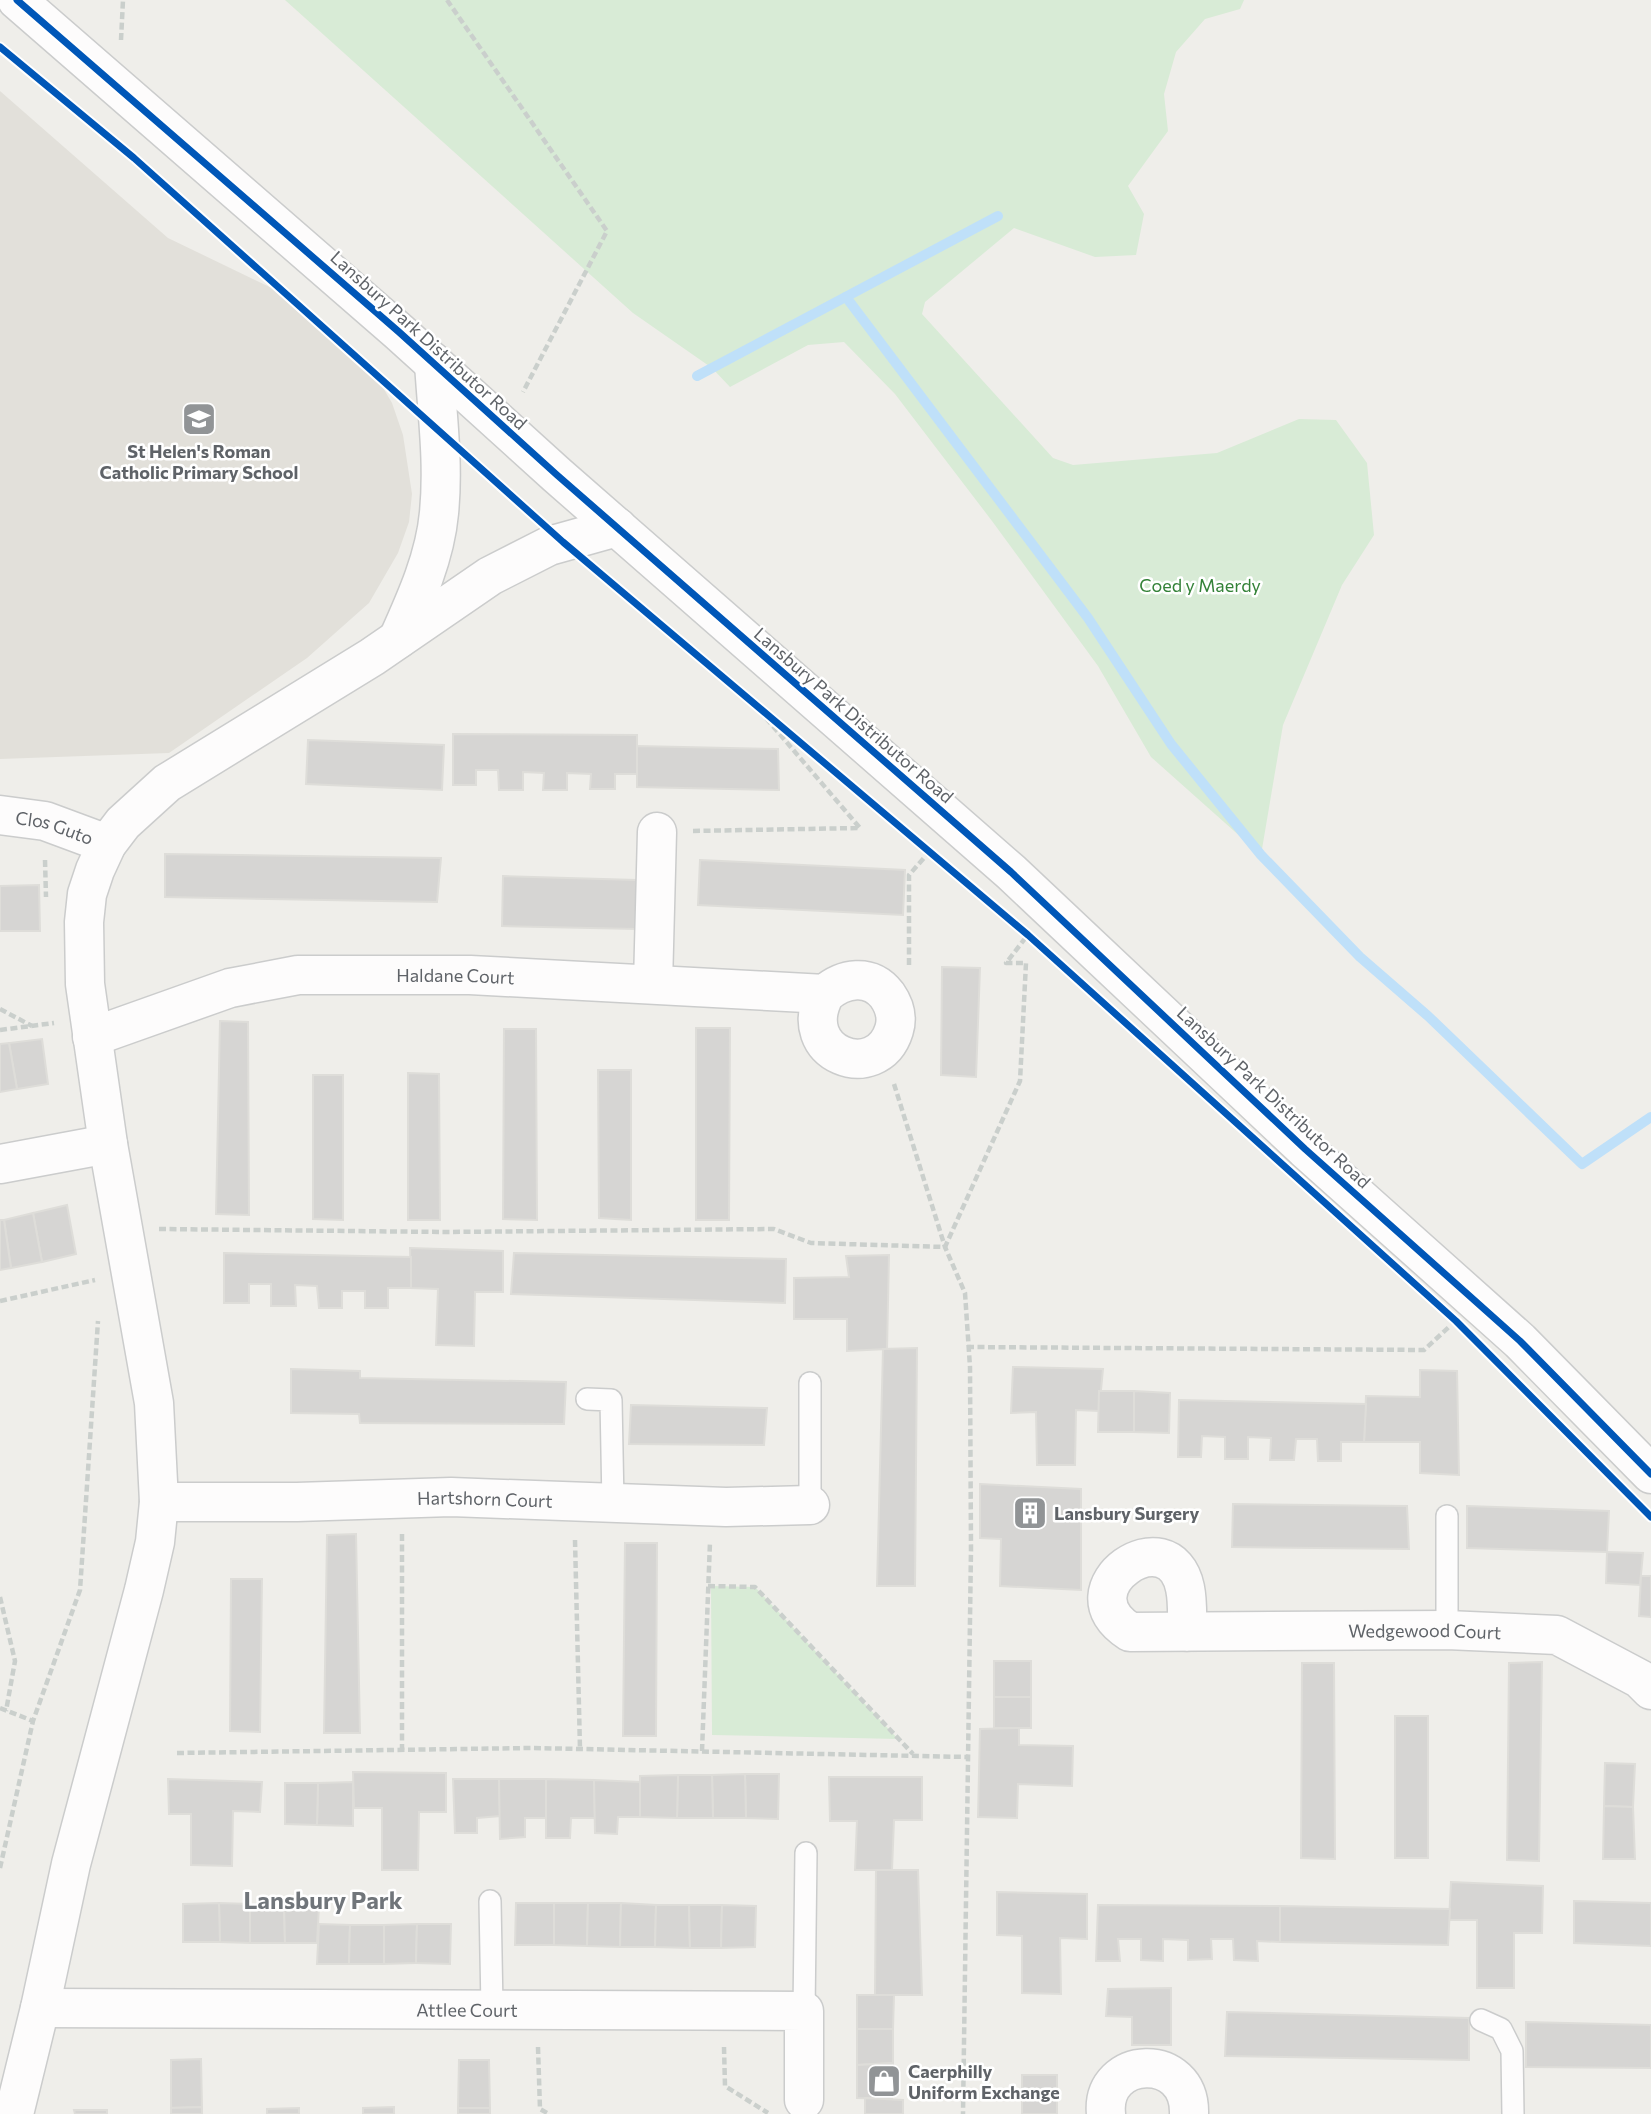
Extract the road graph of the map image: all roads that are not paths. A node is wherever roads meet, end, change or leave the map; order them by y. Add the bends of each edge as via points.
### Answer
1 (18, 0) edge
2 (434, 363) junction
3 (617, 527) junction
4 (398, 639) junction
5 (0, 815) edge
6 (657, 832) road end
7 (107, 844) junction
8 (653, 984) junction
9 (825, 994) junction
10 (74, 1036) junction
11 (108, 1144) junction
12 (0, 1164) edge
13 (810, 1383) dead end
14 (587, 1399) dead end
15 (1651, 1474) edge
16 (159, 1502) junction
17 (613, 1504) junction
18 (810, 1504) joint
19 (1447, 1516) dead end
20 (1447, 1630) junction
21 (1187, 1632) dead end
22 (1651, 1690) edge
23 (806, 1853) dead end
24 (491, 1902) dead end
25 (40, 2008) junction
26 (492, 2008) junction
27 (804, 2011) junction
28 (1481, 2020) dead end
29 (803, 2099) dead end
30 (14, 2114) edge
31 (1106, 2114) edge
32 (1189, 2114) edge
33 (1513, 2114) edge

1 - 2 street, Lansbury Park Distributor Road
2 - 3 street, Lansbury Park Distributor Road
2 - 4 street via 439,515 426,572
3 - 4 street via 549,546 517,561
3 - 15 street, Lansbury Park Distributor Road via 1031,924 1305,1149 1520,1341
4 - 7 street via 167,783 142,803
5 - 7 street, Clos Guto via 45,821
6 - 8 street
7 - 10 street via 87,894
8 - 9 street, Haldane Court
8 - 10 street, Haldane Court via 470,975 298,975 230,988
9 - 9 street, Haldane Court via 835,985 860,980 883,990 895,1013 891,1038 883,1048 860,1059 835,1053 825,1044 817,1019
10 - 11 street
11 - 12 street
11 - 16 street via 154,1403
13 - 18 lane
14 - 17 lane via 611,1400
16 - 17 street, Hartshorn Court via 451,1497
16 - 25 street via 149,1566 71,1864
17 - 18 street, Hartshorn Court
19 - 20 lane
20 - 21 street, Wedgewood Court
20 - 22 street, Wedgewood Court via 1557,1635 1640,1679
23 - 27 lane
24 - 26 lane
25 - 26 street, Attlee Court
25 - 30 street
26 - 27 street, Attlee Court
27 - 29 street
28 - 33 lane via 1502,2029 1512,2051
31 - 32 street via 1107,2095 1114,2083 1137,2068 1151,2067 1176,2079 1185,2090

